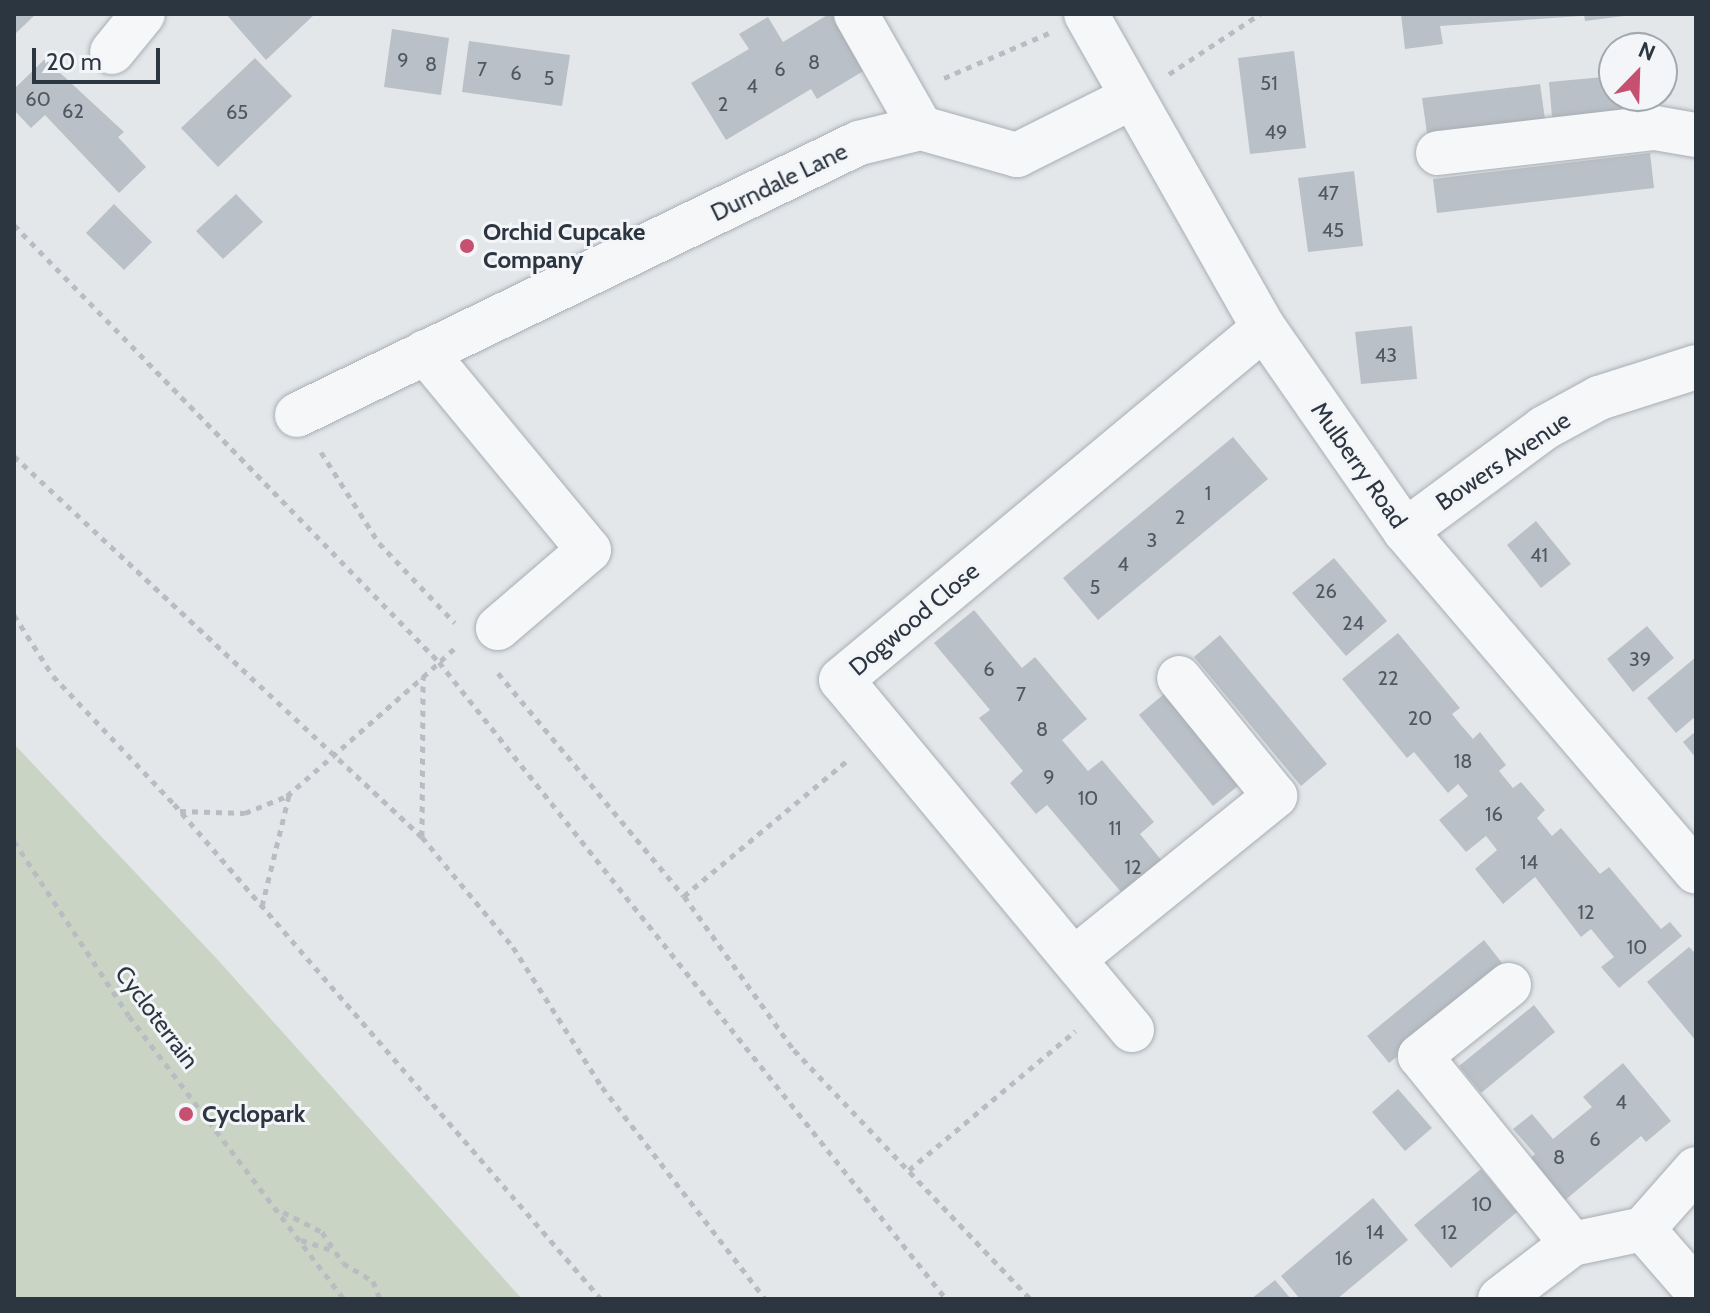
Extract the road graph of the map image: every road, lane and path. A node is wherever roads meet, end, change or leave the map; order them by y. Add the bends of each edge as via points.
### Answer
1 (143, 14) edge
2 (856, 14) edge
3 (1260, 14) edge
4 (1087, 15) edge
5 (112, 52) dead end
6 (1131, 98) junction
7 (912, 112) junction
8 (1696, 135) edge
9 (1438, 153) dead end
10 (14, 225) edge
11 (1264, 328) junction
12 (425, 352) junction
13 (1696, 367) edge
14 (297, 415) joint
15 (14, 456) edge
16 (1405, 531) junction
17 (14, 615) edge
18 (492, 644) joint
19 (439, 662) junction
20 (423, 677) junction
21 (1179, 678) dead end
22 (883, 730) junction
23 (337, 756) junction
24 (289, 795) junction
25 (179, 811) junction
26 (422, 837) junction
27 (14, 841) edge
28 (1696, 872) edge
29 (684, 896) junction
30 (262, 906) junction
31 (1074, 959) junction
32 (1509, 985) dead end
33 (1121, 1016) joint
34 (1696, 1169) edge
35 (909, 1170) junction
36 (279, 1209) junction
37 (1643, 1229) junction
38 (301, 1240) junction
39 (1572, 1244) junction
40 (332, 1251) junction
41 (1696, 1290) edge
42 (344, 1299) edge
43 (380, 1299) edge
44 (601, 1299) edge
45 (765, 1299) edge
46 (946, 1299) edge
47 (1030, 1299) edge
48 (1500, 1299) edge

1 - 5 street
2 - 7 street
3 - 6 path
4 - 6 street, Mulberry Road
4 - 7 path
6 - 7 street, Durndale Lane via 1017,155
6 - 11 street, Mulberry Road
7 - 12 street, Durndale Lane via 859,143
8 - 9 street via 1655,128
10 - 19 path
11 - 16 street, Mulberry Road
11 - 22 street, Dogwood Close via 841,680
12 - 14 street, Durndale Lane
12 - 18 street via 589,550
13 - 16 street, Bowers Avenue via 1599,398 1544,428
14 - 19 path via 379,543 467,636
15 - 23 path via 248,682
16 - 28 street, Mulberry Road
17 - 25 path via 53,676
18 - 29 path
19 - 20 path
19 - 46 path
20 - 23 path
20 - 26 path
21 - 31 street via 1275,796
22 - 29 path
22 - 31 street, Dogwood Close
23 - 24 path
23 - 26 path
24 - 25 path via 245,813
24 - 30 path
25 - 30 path
26 - 45 path via 513,947 602,1087
27 - 36 path, Cycloterrain via 129,1016
29 - 35 path via 794,1050
30 - 44 path
31 - 33 street, Dogwood Close
32 - 39 street via 1420,1056
33 - 35 path
34 - 37 street
35 - 47 path
36 - 38 path, Cycloterrain
36 - 40 path, Cycloterrain via 322,1232
37 - 39 street
37 - 41 street
38 - 40 path
38 - 42 path, Cycloterrain
39 - 48 street
40 - 43 path, Cycloterrain via 373,1281

